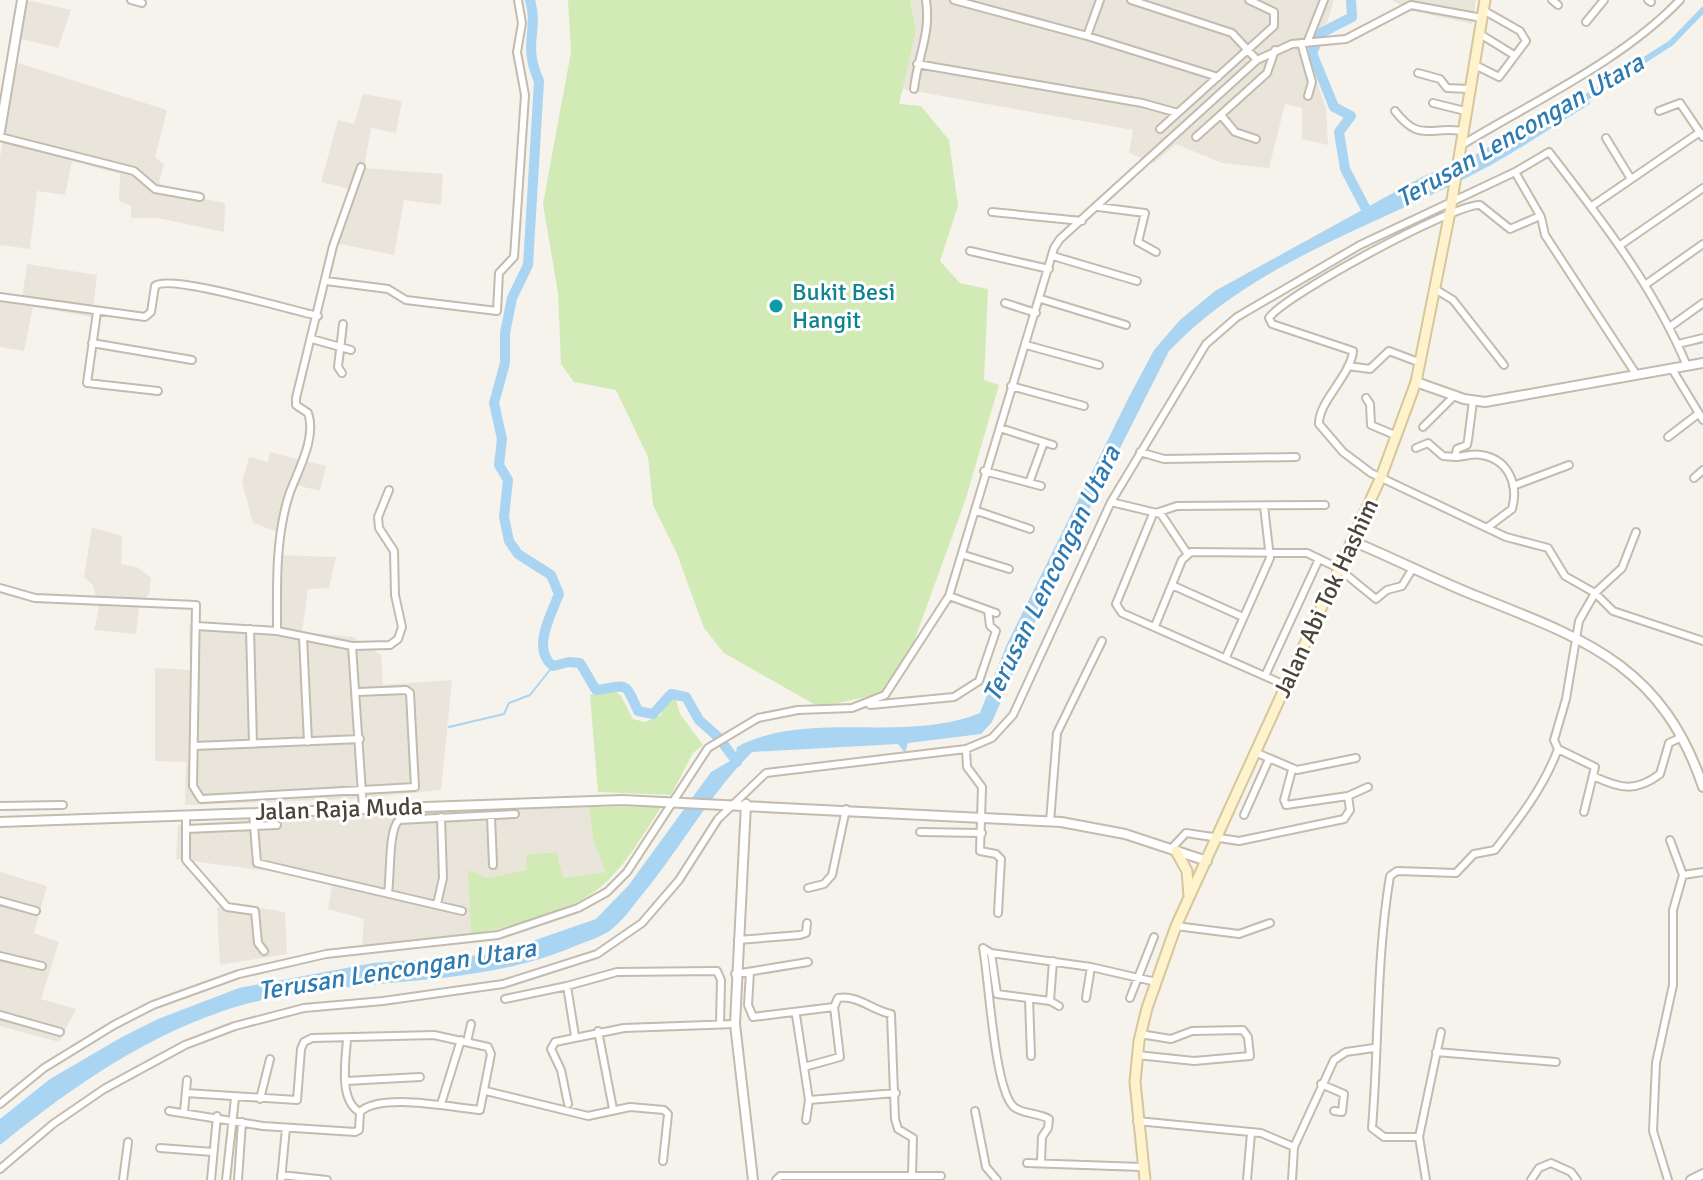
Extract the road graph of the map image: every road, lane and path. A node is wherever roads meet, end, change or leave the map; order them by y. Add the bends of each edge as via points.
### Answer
1 (22, 0) edge
2 (131, 0) edge
3 (518, 0) edge
4 (926, 0) edge
5 (954, 0) edge
6 (1100, 0) edge
7 (1131, 0) edge
8 (1249, 0) edge
9 (1324, 0) edge
10 (1402, 0) edge
11 (1604, 0) edge
12 (1680, 0) edge
13 (142, 3) dead end
14 (1408, 6) junction
15 (1482, 6) edge
16 (1586, 22) dead end
17 (1479, 34) junction
18 (1087, 36) junction
19 (1307, 43) junction
20 (1249, 50) junction
21 (1275, 50) junction
22 (1514, 55) junction
23 (1257, 60) junction
24 (917, 64) junction
25 (1473, 64) junction
26 (1418, 73) dead end
27 (5, 76) edge
28 (1218, 77) junction
29 (914, 89) dead end
30 (1469, 89) junction
31 (1308, 96) dead end
32 (1433, 103) dead end
33 (1395, 111) dead end
34 (1465, 111) junction
35 (1659, 111) dead end
36 (1178, 113) junction
37 (1221, 115) junction
38 (1160, 129) dead end
39 (0, 131) edge
40 (1462, 131) junction
41 (1702, 135) edge
42 (0, 137) edge
43 (1196, 137) dead end
44 (1606, 138) dead end
45 (1256, 139) dead end
46 (1460, 146) junction
47 (361, 167) dead end
48 (1515, 172) junction
49 (1631, 179) junction
50 (1703, 188) edge
51 (1452, 196) junction
52 (200, 197) dead end
53 (1592, 206) junction
54 (1098, 207) junction
55 (992, 212) dead end
56 (1450, 212) junction
57 (1540, 216) junction
58 (1082, 221) junction
59 (1703, 244) edge
60 (1619, 246) junction
61 (970, 251) dead end
62 (1156, 252) dead end
63 (1053, 256) junction
64 (1049, 269) junction
65 (326, 281) junction
66 (1137, 281) dead end
67 (1645, 285) junction
68 (1435, 289) junction
69 (0, 297) edge
70 (1041, 299) junction
71 (1005, 303) dead end
72 (1703, 303) edge
73 (97, 312) junction
74 (1036, 313) junction
75 (318, 316) junction
76 (343, 324) dead end
77 (1126, 325) dead end
78 (1671, 326) junction
79 (1703, 338) edge
80 (312, 339) junction
81 (92, 343) junction
82 (1678, 344) junction
83 (1026, 345) junction
84 (340, 346) junction
85 (351, 350) dead end
86 (192, 360) dead end
87 (1421, 363) junction
88 (1703, 363) edge
89 (1099, 365) dead end
90 (1504, 365) dead end
91 (1348, 366) junction
92 (1687, 366) junction
93 (1672, 369) junction
94 (342, 373) dead end
95 (1636, 374) junction
96 (1416, 382) junction
97 (1011, 386) junction
98 (158, 391) dead end
99 (1455, 395) junction
100 (1366, 398) dead end
101 (1473, 401) junction
102 (1084, 406) dead end
103 (1701, 417) edge
104 (1423, 427) dead end
105 (1000, 428) junction
106 (1398, 436) junction
107 (1668, 437) dead end
108 (1044, 442) junction
109 (1053, 445) dead end
110 (1416, 448) dead end
111 (1140, 452) junction
112 (1296, 457) dead end
113 (1455, 457) junction
114 (1569, 465) dead end
115 (1703, 470) edge
116 (984, 471) junction
117 (1381, 477) junction
118 (1694, 478) dead end
119 (1029, 483) junction
120 (1041, 486) dead end
121 (1513, 486) junction
122 (389, 490) dead end
123 (1111, 502) junction
124 (1325, 505) dead end
125 (1264, 506) junction
126 (977, 511) junction
127 (1156, 512) junction
128 (1488, 527) junction
129 (1030, 529) dead end
130 (1636, 532) dead end
131 (1352, 541) junction
132 (1268, 552) junction
133 (1187, 553) junction
134 (964, 555) junction
135 (1319, 559) junction
136 (1338, 568) junction
137 (1413, 568) junction
138 (1009, 569) dead end
139 (1174, 586) junction
140 (0, 588) edge
141 (1595, 593) junction
142 (949, 596) junction
143 (988, 610) junction
144 (996, 613) dead end
145 (1243, 617) junction
146 (197, 626) junction
147 (1155, 626) junction
148 (250, 629) junction
149 (277, 631) junction
150 (1577, 636) junction
151 (303, 637) junction
152 (1102, 641) dead end
153 (1703, 641) edge
154 (352, 646) junction
155 (1226, 657) junction
156 (1265, 676) junction
157 (1285, 685) junction
158 (358, 692) junction
159 (866, 705) junction
160 (1683, 736) junction
161 (360, 739) junction
162 (308, 742) junction
163 (253, 744) junction
164 (194, 746) junction
165 (966, 749) junction
166 (1558, 749) junction
167 (1257, 753) junction
168 (1356, 758) dead end
169 (1269, 759) junction
170 (1292, 770) junction
171 (1593, 776) junction
172 (1368, 787) dead end
173 (1703, 787) edge
174 (362, 792) junction
175 (1348, 796) junction
176 (676, 801) junction
177 (741, 804) junction
178 (63, 805) dead end
179 (441, 805) junction
180 (0, 806) edge
181 (363, 808) junction
182 (846, 809) junction
183 (1584, 812) dead end
184 (253, 813) junction
185 (515, 814) dead end
186 (940, 814) junction
187 (1244, 815) dead end
188 (186, 816) junction
189 (491, 816) junction
190 (441, 817) junction
191 (982, 817) junction
192 (0, 822) edge
193 (1050, 822) junction
194 (277, 825) dead end
195 (253, 826) junction
196 (186, 829) junction
197 (920, 832) dead end
198 (939, 832) junction
199 (982, 833) junction
200 (1216, 838) junction
201 (1670, 840) dead end
202 (1174, 850) junction
203 (1207, 861) junction
204 (493, 865) dead end
205 (1703, 872) edge
206 (1683, 875) junction
207 (808, 888) dead end
208 (388, 892) junction
209 (1189, 899) junction
210 (0, 901) edge
211 (437, 904) junction
212 (36, 911) dead end
213 (462, 911) dead end
214 (998, 913) dead end
215 (807, 923) dead end
216 (1270, 923) dead end
217 (1176, 926) junction
218 (1154, 937) dead end
219 (738, 940) junction
220 (264, 951) dead end
221 (991, 953) junction
222 (0, 956) edge
223 (1053, 961) junction
224 (808, 962) dead end
225 (42, 966) dead end
226 (1091, 967) junction
227 (750, 972) junction
228 (735, 974) junction
229 (1138, 976) junction
230 (1156, 982) junction
231 (567, 986) junction
232 (1086, 998) dead end
233 (1130, 998) dead end
234 (505, 999) dead end
235 (1029, 999) junction
236 (1050, 1001) junction
237 (1059, 1006) dead end
238 (834, 1007) junction
239 (0, 1015) edge
240 (796, 1015) junction
241 (471, 1024) dead end
242 (720, 1024) junction
243 (735, 1024) junction
244 (598, 1031) junction
245 (60, 1032) dead end
246 (1441, 1032) dead end
247 (1140, 1034) junction
248 (575, 1036) junction
249 (347, 1039) junction
250 (464, 1041) junction
251 (1374, 1048) junction
252 (1436, 1052) junction
253 (1137, 1055) junction
254 (1031, 1056) dead end
255 (270, 1059) dead end
256 (1556, 1062) dead end
257 (804, 1067) junction
258 (420, 1077) dead end
259 (187, 1080) dead end
260 (346, 1081) junction
261 (1321, 1084) junction
262 (486, 1091) junction
263 (186, 1093) junction
264 (896, 1093) junction
265 (235, 1098) junction
266 (260, 1099) junction
267 (809, 1100) junction
268 (0, 1104) edge
269 (441, 1104) junction
270 (568, 1104) dead end
271 (613, 1109) junction
272 (169, 1111) dead end
273 (975, 1111) dead end
274 (1334, 1111) dead end
275 (184, 1112) junction
276 (360, 1114) junction
277 (217, 1116) junction
278 (806, 1120) dead end
279 (233, 1121) junction
280 (1137, 1121) junction
281 (242, 1122) junction
282 (286, 1128) junction
283 (1251, 1133) junction
284 (1419, 1137) junction
285 (128, 1142) dead end
286 (1294, 1147) junction
287 (160, 1148) dead end
288 (213, 1152) junction
289 (663, 1161) dead end
290 (1041, 1161) junction
291 (1027, 1163) dead end
292 (1142, 1167) junction
293 (0, 1169) edge
294 (912, 1175) junction
295 (1703, 1175) edge
296 (941, 1176) dead end
297 (281, 1178) edge
298 (123, 1180) edge
299 (211, 1180) edge
300 (226, 1180) edge
301 (238, 1180) edge
302 (327, 1180) edge
303 (753, 1180) edge
304 (776, 1180) edge
305 (997, 1180) edge
306 (1145, 1180) edge
307 (1247, 1180) edge
308 (1292, 1180) edge
309 (1426, 1180) edge
310 (1531, 1180) edge
311 (1577, 1180) edge
312 (1668, 1180) edge
313 (1691, 1180) edge

1 - 27 street
2 - 13 street
3 - 65 street via 522,23 517,52 525,95 522,147 514,257 499,273 497,311 406,300 390,290
4 - 24 street via 930,24
5 - 18 street
6 - 18 street
7 - 20 street via 1225,30
8 - 20 street via 1276,17 1271,30
9 - 19 street
10 - 14 street
11 - 16 street
12 - 46 street via 1622,49
14 - 15 street
14 - 19 street via 1354,35
15 - 17 main road, Jalan Abi Tok Hashim
15 - 22 street via 1524,35 1524,44
17 - 22 street
17 - 25 main road, Jalan Abi Tok Hashim
18 - 28 street
19 - 21 street
19 - 31 street via 1312,82
20 - 23 street
20 - 28 street
21 - 23 street
21 - 37 street via 1267,73
22 - 25 street via 1498,77
23 - 54 street
24 - 29 street
24 - 36 street
25 - 30 main road, Jalan Abi Tok Hashim
26 - 30 street via 1441,79 1447,88
27 - 39 street
28 - 36 street
30 - 34 main road, Jalan Abi Tok Hashim
32 - 34 street
33 - 40 street via 1408,127 1427,134
34 - 40 main road, Jalan Abi Tok Hashim
35 - 41 street via 1678,102
36 - 38 street
37 - 43 street
37 - 45 street via 1235,132
40 - 46 main road, Jalan Abi Tok Hashim
41 - 49 street
42 - 52 street via 134,171 155,189
44 - 49 street
46 - 51 main road, Jalan Abi Tok Hashim
47 - 65 street
48 - 51 street
48 - 53 street via 1549,152
48 - 57 street
49 - 53 street
50 - 60 street
51 - 56 main road, Jalan Abi Tok Hashim
51 - 111 street via 1237,317 1193,360
53 - 60 street
54 - 58 street
54 - 62 street via 1145,213 1138,242
55 - 58 street
56 - 57 street via 1480,205 1510,229
56 - 68 main road, Jalan Abi Tok Hashim
56 - 91 street via 1321,281 1270,316 1272,324 1352,349
57 - 95 street via 1545,235
58 - 63 street via 1060,239
59 - 67 street
60 - 67 street
61 - 64 street
63 - 64 street
63 - 66 street
64 - 70 street
65 - 75 street
67 - 78 street
68 - 87 main road, Jalan Abi Tok Hashim
68 - 90 street via 1453,300
69 - 73 street
70 - 74 street
70 - 77 street
71 - 74 street
72 - 78 street
73 - 75 street via 145,317 151,312 155,286 165,281
73 - 81 street
74 - 83 street
75 - 80 street
76 - 84 street
78 - 82 street
79 - 82 street
80 - 84 street
80 - 149 street via 296,398 310,422 280,535
81 - 86 street
81 - 98 street via 87,383
82 - 92 street
83 - 89 street
83 - 97 street
84 - 85 street
84 - 94 street
87 - 91 street via 1389,351 1370,369
87 - 96 main road, Jalan Abi Tok Hashim
88 - 92 street
91 - 117 street via 1319,416 1320,428 1343,452
92 - 93 street
93 - 95 street
93 - 103 street
95 - 101 street
96 - 99 street
96 - 106 main road, Jalan Abi Tok Hashim
97 - 102 street
97 - 105 street
99 - 101 street
99 - 104 street
100 - 106 street via 1371,425
101 - 113 street via 1467,445 1457,449
103 - 107 street
105 - 108 street
105 - 116 street
106 - 117 main road, Jalan Abi Tok Hashim
108 - 109 street
108 - 119 street
110 - 113 street via 1428,443 1443,456
111 - 112 street via 1164,459
111 - 123 street
113 - 121 street via 1486,456 1505,467
114 - 121 street
115 - 118 street
116 - 119 street
116 - 126 street
117 - 128 street
117 - 131 main road, Jalan Abi Tok Hashim
119 - 120 street
121 - 128 street via 1512,509
122 - 154 street via 379,528 394,551 402,627 390,645
123 - 127 street
123 - 165 street via 1013,715 992,738
124 - 125 street
125 - 127 street via 1170,506
125 - 132 street
126 - 129 street
126 - 134 street
127 - 133 street
127 - 147 street via 1116,604 1120,612
128 - 141 street via 1521,543 1548,548 1565,576
130 - 141 street via 1622,568
131 - 136 main road, Jalan Abi Tok Hashim
131 - 137 street
132 - 133 street
132 - 135 street via 1302,552
132 - 145 street via 1270,558
133 - 139 street
134 - 138 street
134 - 142 street
135 - 136 street
135 - 156 street
136 - 137 street via 1376,599 1402,586
136 - 157 main road, Jalan Abi Tok Hashim
137 - 150 street
139 - 145 street
139 - 147 street
140 - 146 street via 35,598 192,603
141 - 150 street via 1581,616
141 - 153 street via 1619,614
142 - 143 street
142 - 159 street via 885,695
143 - 144 street
143 - 159 street via 996,631 979,681 954,697
145 - 155 street
146 - 148 street
146 - 164 street
147 - 155 street
148 - 149 street
148 - 163 street
149 - 151 street
150 - 160 street via 1637,678
150 - 166 street via 1554,740
151 - 154 street
151 - 162 street
152 - 193 street via 1057,733
154 - 158 street
155 - 156 street
156 - 157 street
157 - 167 main road, Jalan Abi Tok Hashim
158 - 161 street
158 - 174 street via 410,693 417,782 412,788
159 - 176 street via 770,715 744,723 708,748
160 - 171 street via 1669,743 1662,772 1648,782 1628,789
160 - 173 street
161 - 162 street
161 - 174 street
162 - 163 street
163 - 164 street
164 - 174 street via 193,786 201,799
165 - 177 street via 772,771 757,780
165 - 191 street via 967,767 982,787
166 - 171 street via 1593,764
166 - 251 street via 1539,788 1495,850 1474,854 1453,874 1391,874 1380,933
167 - 169 street
167 - 200 main road, Jalan Abi Tok Hashim
168 - 170 street
169 - 170 street
169 - 187 street
170 - 175 street via 1286,805
171 - 183 street
172 - 175 street
174 - 181 street
175 - 200 street via 1350,810 1344,819 1245,841
176 - 177 street, Jalan Raja Muda
176 - 179 street, Jalan Raja Muda
176 - 268 street via 619,882 578,908 498,935 326,954 239,974 114,1025 44,1068
177 - 182 street, Jalan Raja Muda
177 - 219 street
177 - 293 street via 718,819 679,880 642,923 589,958 503,984 304,1008 235,1026 185,1045 104,1089
178 - 180 street
179 - 181 street, Jalan Raja Muda
179 - 190 street
181 - 184 street, Jalan Raja Muda
182 - 186 street, Jalan Raja Muda
182 - 207 street via 832,875 824,884
184 - 188 street, Jalan Raja Muda
184 - 195 street
185 - 189 street
186 - 191 street, Jalan Raja Muda
186 - 198 street
188 - 192 street, Jalan Raja Muda
188 - 196 street
189 - 190 street
189 - 204 street
190 - 208 street via 394,824
190 - 211 street via 443,878
191 - 193 street, Jalan Raja Muda
191 - 199 street
193 - 202 street, Jalan Raja Muda via 1097,827
194 - 195 street
195 - 196 street
195 - 208 street via 257,863
196 - 220 street via 187,863 227,907 255,911 258,943
197 - 198 street
198 - 199 street
199 - 214 street via 980,851 1001,859
200 - 202 street via 1186,833
200 - 203 main road, Jalan Abi Tok Hashim
201 - 206 street
202 - 203 street, Jalan Raja Muda
202 - 209 main road via 1187,871
203 - 209 main road, Jalan Abi Tok Hashim
205 - 206 street
206 - 312 street via 1673,910 1673,985 1655,1077 1653,1131
208 - 211 street
209 - 217 main road, Jalan Abi Tok Hashim
210 - 212 street
211 - 213 street
215 - 219 street via 806,933 800,935
216 - 217 street via 1239,934
217 - 230 main road, Jalan Abi Tok Hashim
218 - 229 street
219 - 228 street
221 - 223 street
221 - 235 street via 997,994
221 - 290 street via 983,948 1003,1083 1015,1108 1049,1119
222 - 225 street
223 - 226 street
223 - 236 street
224 - 227 street
226 - 229 street
226 - 232 street
227 - 228 street
227 - 240 street via 750,1015
228 - 243 street
229 - 230 street
229 - 233 street
230 - 247 main road, Jalan Abi Tok Hashim
231 - 234 street
231 - 242 street via 617,972 717,971
231 - 248 street
235 - 236 street
235 - 254 street
236 - 237 street
238 - 240 street
238 - 257 street via 840,1057
238 - 264 street via 838,998 850,997 891,1014
239 - 245 street
240 - 257 street
241 - 250 street
242 - 243 street
242 - 244 street
243 - 303 street
244 - 248 street
244 - 271 street
246 - 252 street
247 - 253 main road, Jalan Abi Tok Hashim
247 - 253 street via 1171,1039 1192,1031 1243,1030 1250,1053 1246,1058 1194,1061
248 - 270 street via 552,1044
249 - 250 street via 434,1035
249 - 260 street
249 - 266 street via 308,1039 301,1049 297,1100
250 - 262 street via 491,1051
250 - 269 street
251 - 261 street via 1338,1055
251 - 284 street via 1372,1128 1384,1137
252 - 256 street
252 - 284 street
253 - 280 main road, Jalan Abi Tok Hashim
255 - 266 street
257 - 267 street
258 - 260 street
259 - 263 street
260 - 276 street via 348,1096
261 - 274 street via 1344,1094 1342,1112
261 - 286 street
262 - 269 street via 480,1110
262 - 271 street via 577,1114
263 - 265 street
263 - 275 street
264 - 267 street
264 - 294 street via 897,1126 913,1138
265 - 266 street
265 - 279 street
267 - 278 street
269 - 276 street via 369,1106
271 - 289 street via 641,1106 667,1111
272 - 275 street
273 - 305 street via 986,1167
275 - 277 street
276 - 282 street via 355,1132
277 - 279 street
277 - 288 street
279 - 281 street
279 - 300 street
280 - 283 street
280 - 292 main road, Jalan Abi Tok Hashim
281 - 282 street
281 - 301 street
282 - 297 street
283 - 286 street
283 - 307 street
284 - 309 street
285 - 298 street
286 - 308 street
287 - 288 street
288 - 299 street
290 - 291 street
290 - 292 street
292 - 306 main road, Jalan Abi Tok Hashim
294 - 296 street
294 - 304 street via 791,1175
295 - 313 street
297 - 302 street
310 - 311 street via 1544,1163 1551,1163

